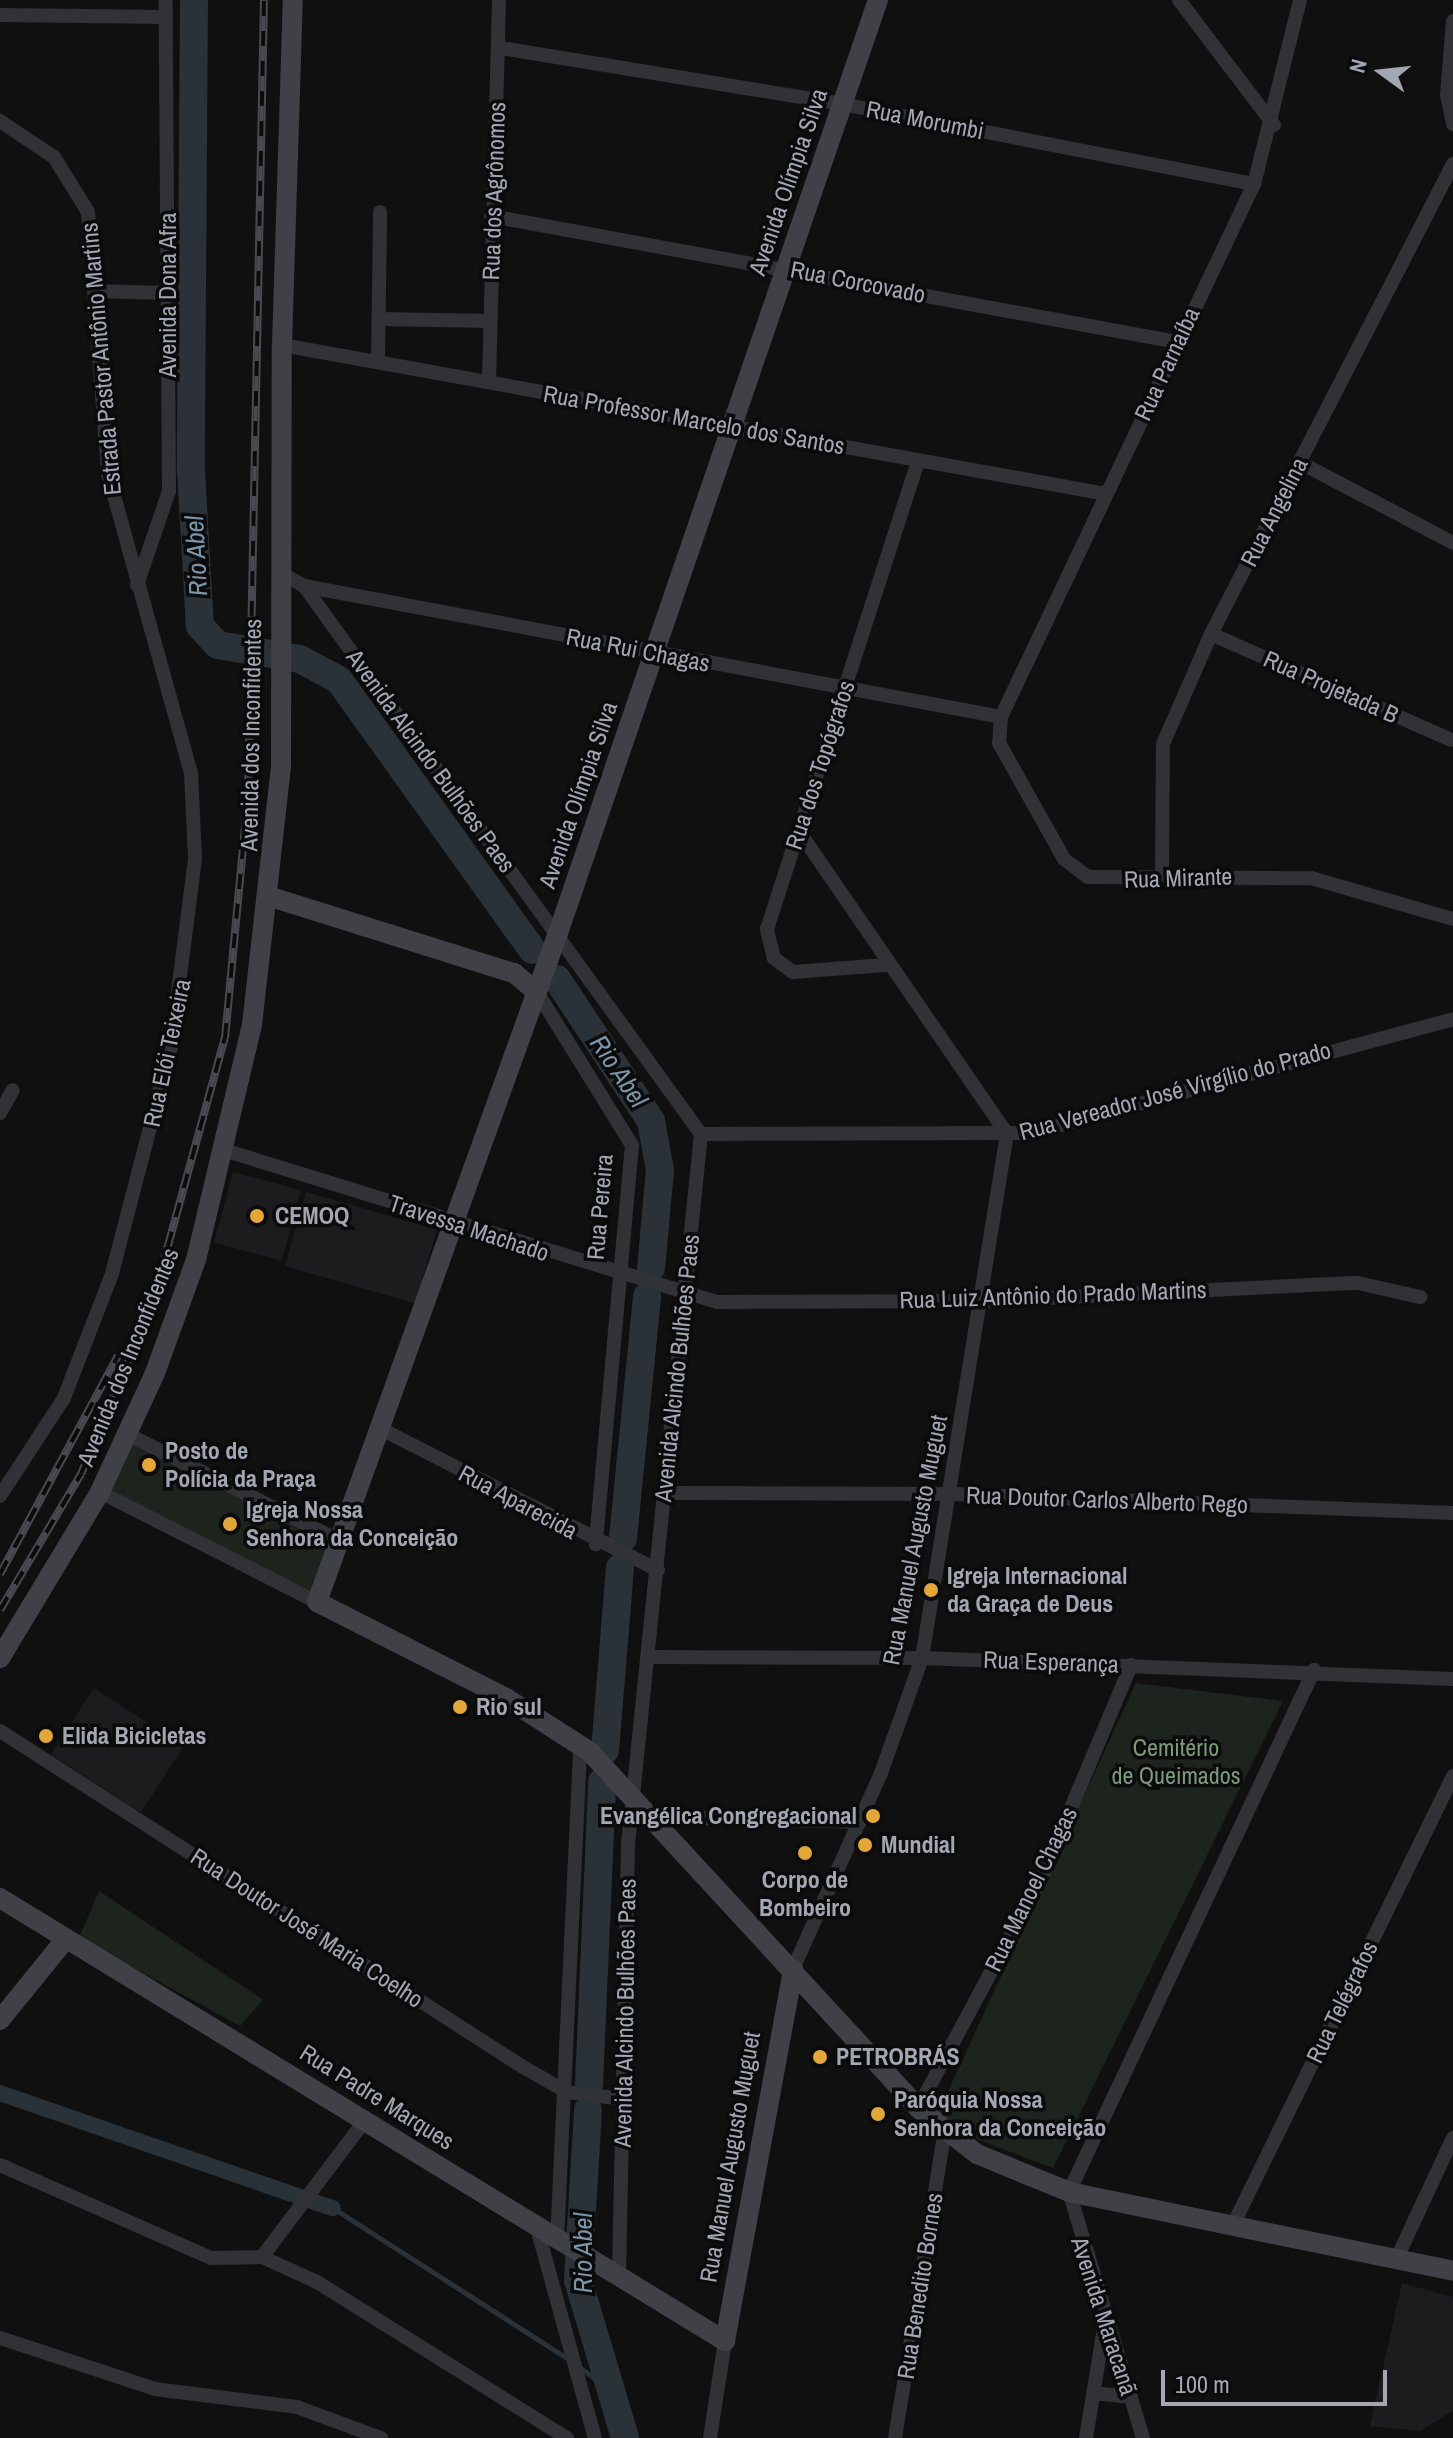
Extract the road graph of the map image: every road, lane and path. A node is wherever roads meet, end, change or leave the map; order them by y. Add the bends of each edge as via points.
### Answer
1 (166, 0) edge
2 (293, 0) edge
3 (499, 0) edge
4 (878, 0) edge
5 (1179, 0) edge
6 (1300, 0) edge
7 (0, 15) edge
8 (166, 17) junction
9 (1453, 21) edge
10 (501, 48) junction
11 (842, 104) junction
12 (0, 121) edge
13 (1453, 124) edge
14 (1274, 125) junction
15 (1453, 164) edge
16 (1254, 184) junction
17 (380, 212) dead end
18 (491, 216) junction
19 (786, 269) junction
20 (94, 291) junction
21 (168, 293) junction
22 (379, 319) junction
23 (490, 321) junction
24 (1177, 342) junction
25 (282, 345) junction
26 (378, 362) junction
27 (489, 382) junction
28 (732, 426) junction
29 (918, 462) junction
30 (1299, 462) junction
31 (1106, 494) junction
32 (1453, 543) edge
33 (279, 572) junction
34 (137, 585) junction
35 (304, 586) junction
36 (1211, 634) junction
37 (654, 653) junction
38 (846, 688) junction
39 (1001, 717) junction
40 (1451, 740) dead end
41 (798, 830) junction
42 (1162, 877) junction
43 (271, 897) junction
44 (1453, 919) edge
45 (555, 941) junction
46 (885, 965) junction
47 (539, 985) junction
48 (1453, 1019) edge
49 (13, 1090) dead end
50 (0, 1113) edge
51 (701, 1134) junction
52 (1007, 1134) junction
53 (227, 1151) junction
54 (450, 1223) junction
55 (626, 1277) junction
56 (666, 1288) joint
57 (685, 1295) junction
58 (1420, 1297) dead end
59 (984, 1301) junction
60 (381, 1429) junction
61 (129, 1435) junction
62 (100, 1492) junction
63 (664, 1493) junction
64 (952, 1494) junction
65 (0, 1496) edge
66 (1453, 1513) edge
67 (342, 1542) junction
68 (600, 1546) junction
69 (651, 1567) junction
70 (317, 1602) junction
71 (648, 1657) junction
72 (0, 1658) edge
73 (922, 1658) junction
74 (1131, 1665) junction
75 (1314, 1670) junction
76 (1453, 1679) edge
77 (0, 1731) edge
78 (585, 1748) junction
79 (1453, 1776) edge
80 (626, 1785) junction
81 (657, 1817) junction
82 (860, 1822) junction
83 (0, 1898) edge
84 (65, 1940) junction
85 (793, 1969) junction
86 (0, 2020) edge
87 (570, 2093) junction
88 (616, 2099) junction
89 (918, 2108) junction
90 (366, 2119) junction
91 (944, 2134) junction
92 (1453, 2138) edge
93 (0, 2165) edge
94 (1069, 2192) junction
95 (1232, 2227) junction
96 (537, 2228) junction
97 (559, 2241) junction
98 (262, 2257) junction
99 (1396, 2260) junction
100 (1453, 2271) edge
101 (613, 2274) junction
102 (1104, 2323) junction
103 (0, 2338) edge
104 (725, 2341) junction
105 (1093, 2393) junction
106 (1130, 2397) junction
107 (381, 2438) edge
108 (567, 2438) edge
109 (595, 2438) edge
110 (710, 2438) edge
111 (895, 2438) edge
112 (1086, 2438) edge
113 (1143, 2438) edge

1 - 8 street, Avenida Dona Afra
2 - 25 main road, Avenida dos Inconfidentes
3 - 10 street, Rua dos Agrônomos
4 - 11 main road, Avenida Olímpia Silva
5 - 14 street
6 - 14 street, Rua Parnaíba
7 - 8 street
8 - 21 street, Avenida Dona Afra
9 - 13 street
10 - 11 street, Rua Morumbi
10 - 18 street, Rua dos Agrônomos
11 - 16 street, Rua Morumbi
11 - 19 main road, Avenida Olímpia Silva
12 - 20 street, Estrada Pastor Antônio Martins via 54,157 84,198
14 - 16 street, Rua Parnaíba
15 - 30 street, Rua Angelina
16 - 24 street, Rua Parnaíba
17 - 22 street
18 - 19 street, Rua Corcovado
18 - 23 street, Rua dos Agrônomos
19 - 24 street, Rua Corcovado
19 - 28 main road, Avenida Olímpia Silva
20 - 21 street
20 - 34 street, Estrada Pastor Antônio Martins via 108,474
21 - 34 street, Avenida Dona Afra via 169,491
22 - 23 street
22 - 26 street
23 - 27 street, Rua dos Agrônomos
24 - 31 street, Rua Parnaíba
25 - 26 street, Rua Professor Marcelo dos Santos
25 - 33 main road, Avenida dos Inconfidentes
26 - 27 street, Rua Professor Marcelo dos Santos
27 - 28 street, Rua Professor Marcelo dos Santos
28 - 29 street, Rua Professor Marcelo dos Santos
28 - 37 main road, Avenida Olímpia Silva
29 - 31 street, Rua Professor Marcelo dos Santos
29 - 38 street, Rua dos Topógrafos
30 - 32 street
30 - 36 street, Rua Angelina
31 - 39 street, Rua Parnaíba
33 - 35 street, Rua Rui Chagas
33 - 43 main road, Avenida dos Inconfidentes
34 - 65 street, Rua Elói Teixeira via 191,773 195,859 183,976 138,1187 107,1289 58,1409
35 - 37 street, Rua Rui Chagas
35 - 45 street, Avenida Alcindo Bulhões Paes
36 - 40 street, Rua Projetada B
36 - 42 street, Rua Angelina via 1159,755
37 - 38 street, Rua Rui Chagas
37 - 45 main road, Avenida Olímpia Silva
38 - 39 street, Rua Rui Chagas
38 - 41 street, Rua dos Topógrafos
39 - 42 street, Rua Mirante via 1004,760 1076,871 1105,881
41 - 46 street
41 - 46 street, Rua dos Topógrafos via 767,929 774,958 793,972
42 - 44 street, Rua Mirante via 1311,878
43 - 47 main road, Rua Pereira
43 - 53 main road, Avenida dos Inconfidentes
45 - 47 main road, Avenida Olímpia Silva
45 - 51 street, Avenida Alcindo Bulhões Paes
46 - 52 street
47 - 54 main road, Avenida Olímpia Silva
47 - 55 street, Rua Pereira via 632,1145
48 - 52 street, Rua Vereador José Virgílio do Prado
49 - 50 street
51 - 52 street, Rua Vereador José Virgílio do Prado
51 - 57 street, Avenida Alcindo Bulhões Paes
52 - 59 street, Rua Manuel Augusto Muguet
53 - 54 street, Travessa Machado
53 - 61 main road, Avenida dos Inconfidentes via 181,1304
54 - 55 street, Travessa Machado
54 - 60 main road, Avenida Olímpia Silva
55 - 56 street, Travessa Machado
55 - 68 street, Rua Pereira
56 - 57 street, Rua Luiz Antônio do Prado Martins
57 - 59 street, Rua Luiz Antônio do Prado Martins via 717,1302
57 - 63 street, Avenida Alcindo Bulhões Paes
58 - 59 street, Rua Luiz Antônio do Prado Martins via 1358,1283
59 - 64 street, Rua Manuel Augusto Muguet
60 - 67 main road, Avenida Olímpia Silva
60 - 68 street, Rua Aparecida
61 - 62 main road, Avenida dos Inconfidentes
61 - 67 street
62 - 70 street
62 - 72 main road, Avenida dos Inconfidentes
63 - 64 street, Rua Doutor Carlos Alberto Rego
63 - 69 street, Avenida Alcindo Bulhões Paes
64 - 66 street, Rua Doutor Carlos Alberto Rego
64 - 73 street, Rua Manuel Augusto Muguet
67 - 70 main road, Avenida Olímpia Silva
68 - 69 street, Rua Aparecida
69 - 71 street, Avenida Alcindo Bulhões Paes
70 - 78 main road
71 - 73 street, Rua Esperança
71 - 80 street, Avenida Alcindo Bulhões Paes
73 - 74 street, Rua Esperança
73 - 82 street, Rua Manuel Augusto Muguet
74 - 75 street, Rua Esperança
74 - 89 street, Rua Manoel Chagas via 1042,1877
75 - 76 street, Rua Esperança
75 - 94 street
77 - 87 street, Rua Doutor José Maria Coelho
78 - 80 main road
78 - 87 street
79 - 95 street, Rua Telégrafos
80 - 81 main road
80 - 88 street, Avenida Alcindo Bulhões Paes
81 - 82 street
81 - 85 main road
82 - 85 street, Rua Manuel Augusto Muguet
83 - 84 main road, Rua Padre Marques
84 - 86 main road
84 - 90 main road, Rua Padre Marques
85 - 89 main road
85 - 104 main road, Rua Manuel Augusto Muguet
87 - 88 street, Rua Doutor José Maria Coelho
87 - 97 street
88 - 101 street, Avenida Alcindo Bulhões Paes
89 - 91 main road
90 - 96 main road, Rua Padre Marques
90 - 98 street
91 - 94 main road via 1010,2172
91 - 111 street, Rua Benedito Bornes
92 - 99 street
93 - 98 street via 211,2258
94 - 95 main road
94 - 102 street, Avenida Maracanã
95 - 99 main road
96 - 97 main road, Rua Padre Marques
96 - 109 street
97 - 101 main road, Rua Padre Marques
98 - 108 street via 341,2296
99 - 100 main road
101 - 104 main road, Rua Padre Marques
102 - 105 street
102 - 106 street, Avenida Maracanã
103 - 107 street via 155,2389 297,2407
104 - 110 street, Rua Manuel Augusto Muguet
105 - 106 street
105 - 112 street
106 - 113 street, Avenida Maracanã

